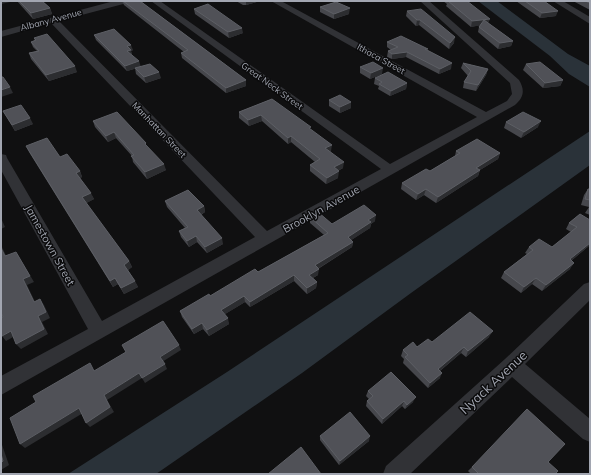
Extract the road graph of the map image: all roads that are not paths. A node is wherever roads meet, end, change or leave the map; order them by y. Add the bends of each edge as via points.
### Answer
1 (124, 1) edge
2 (155, 1) edge
3 (275, 1) edge
4 (424, 1) edge
5 (557, 1) edge
6 (52, 20) junction
7 (590, 21) edge
8 (1, 34) edge
9 (486, 117) junction
10 (1, 158) edge
11 (390, 170) junction
12 (266, 239) junction
13 (590, 289) edge
14 (99, 332) junction
15 (512, 365) junction
16 (1, 386) edge
17 (590, 432) edge
18 (394, 474) edge

1 - 6 street, Albany Avenue
2 - 11 street, Great Neck Street
3 - 9 street, Ithaca Street
4 - 9 street, Brooklyn Avenue via 515,82 519,90 518,97
5 - 7 street
6 - 8 street, Albany Avenue
6 - 12 street, Manhattan Street
9 - 11 street, Brooklyn Avenue
10 - 14 street, Jamestown Street
11 - 12 street, Brooklyn Avenue
12 - 14 street, Brooklyn Avenue
13 - 15 street, Nyack Avenue
14 - 16 street, Brooklyn Avenue
15 - 17 street
15 - 18 street, Nyack Avenue

